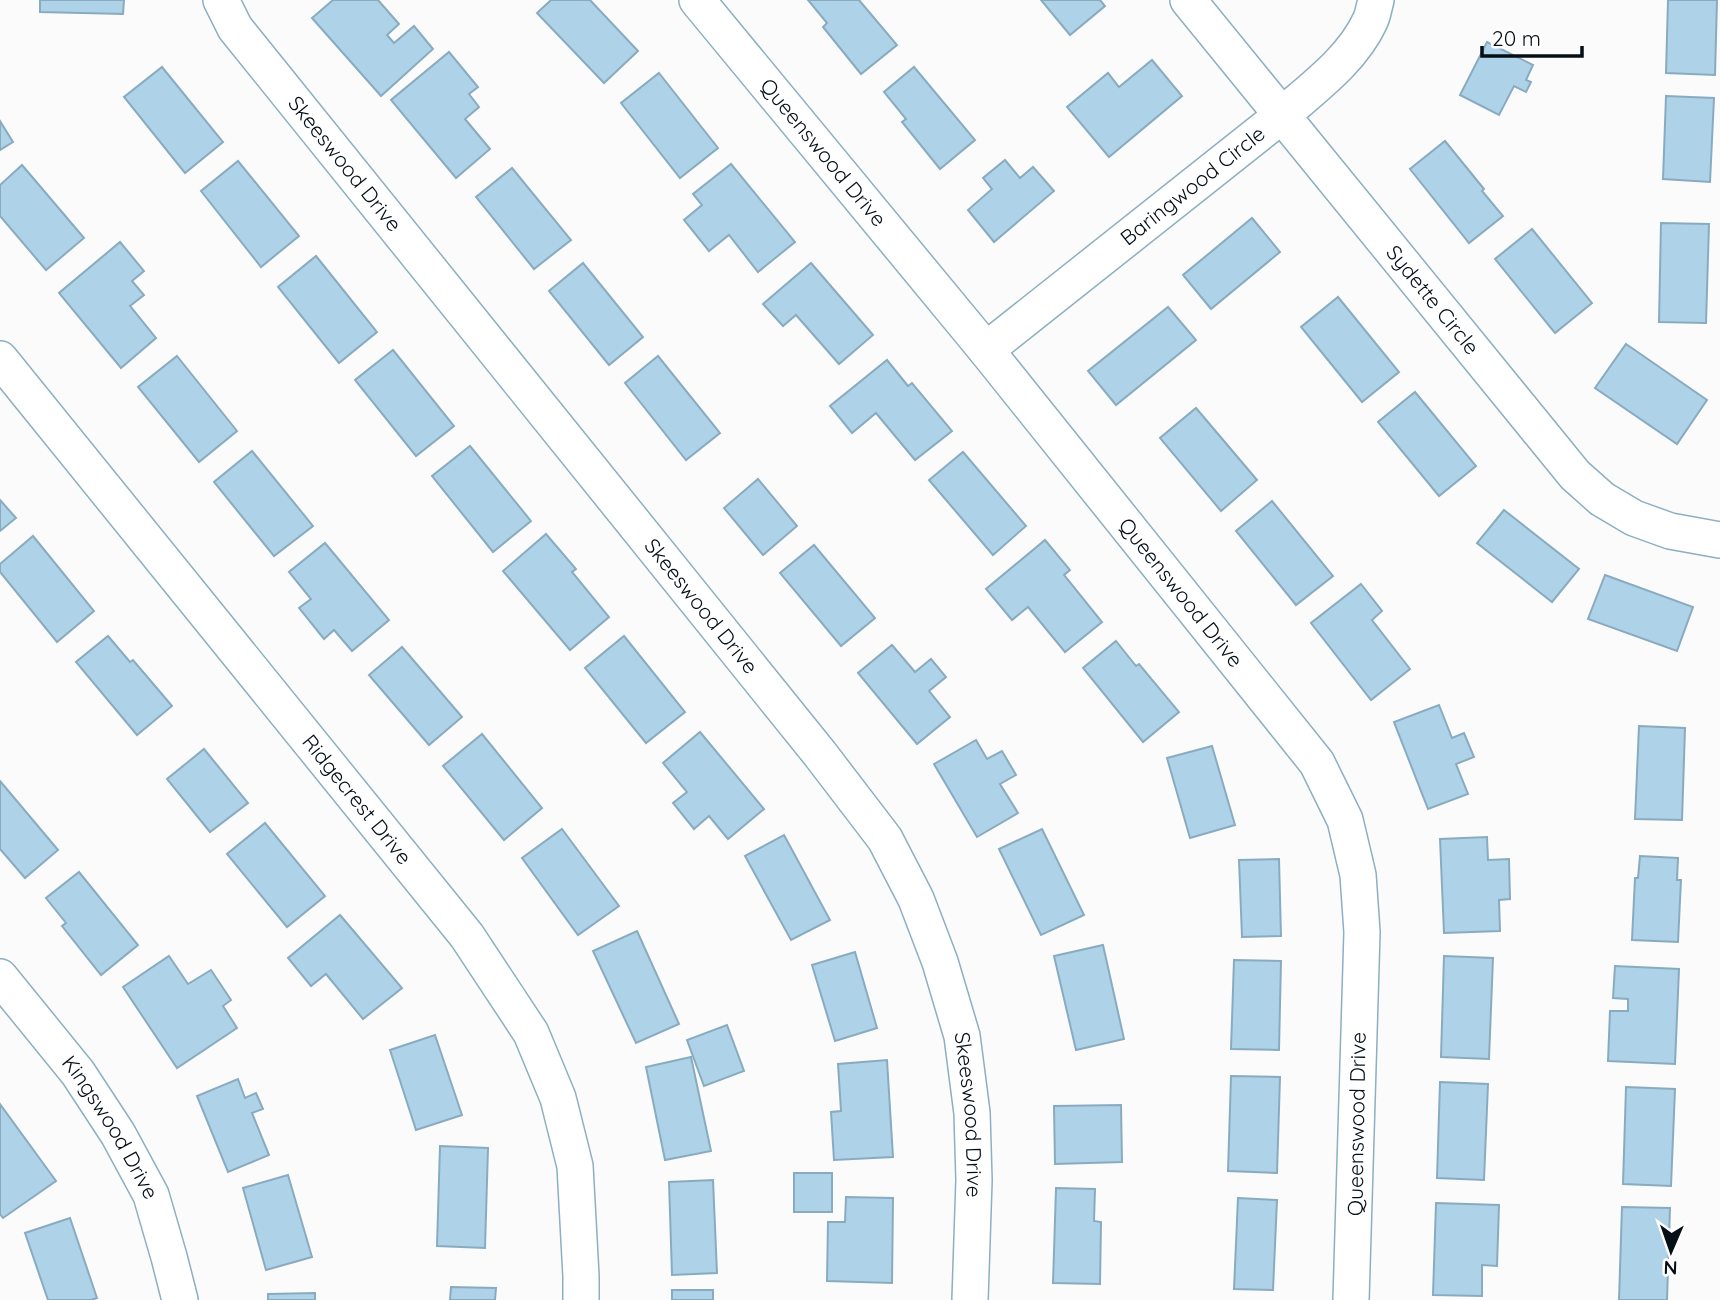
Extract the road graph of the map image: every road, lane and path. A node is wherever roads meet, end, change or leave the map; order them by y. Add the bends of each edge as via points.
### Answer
1 (221, 0) edge
2 (697, 0) edge
3 (1188, 0) edge
4 (1376, 0) edge
5 (1281, 116) junction
6 (986, 350) junction
7 (0, 359) edge
8 (1720, 540) edge
9 (0, 977) edge
10 (180, 1300) edge
11 (581, 1300) edge
12 (970, 1300) edge
13 (1351, 1300) edge

1 - 12 street, Skeeswood Drive via 234,29 885,839 916,899 961,1036 973,1139
2 - 6 street, Queenswood Drive
3 - 5 street, Sydette Circle
4 - 5 street, Baringwood Circle via 1353,49
5 - 6 street, Baringwood Circle
5 - 8 street, Sydette Circle via 1575,475 1634,518 1670,531
6 - 13 street, Queenswood Drive via 1317,763 1345,820 1358,875 1362,932
7 - 11 street, Ridgecrest Drive via 467,936 531,1033 558,1098 575,1166
9 - 10 street, Kingswood Drive via 78,1073 118,1134 151,1195

